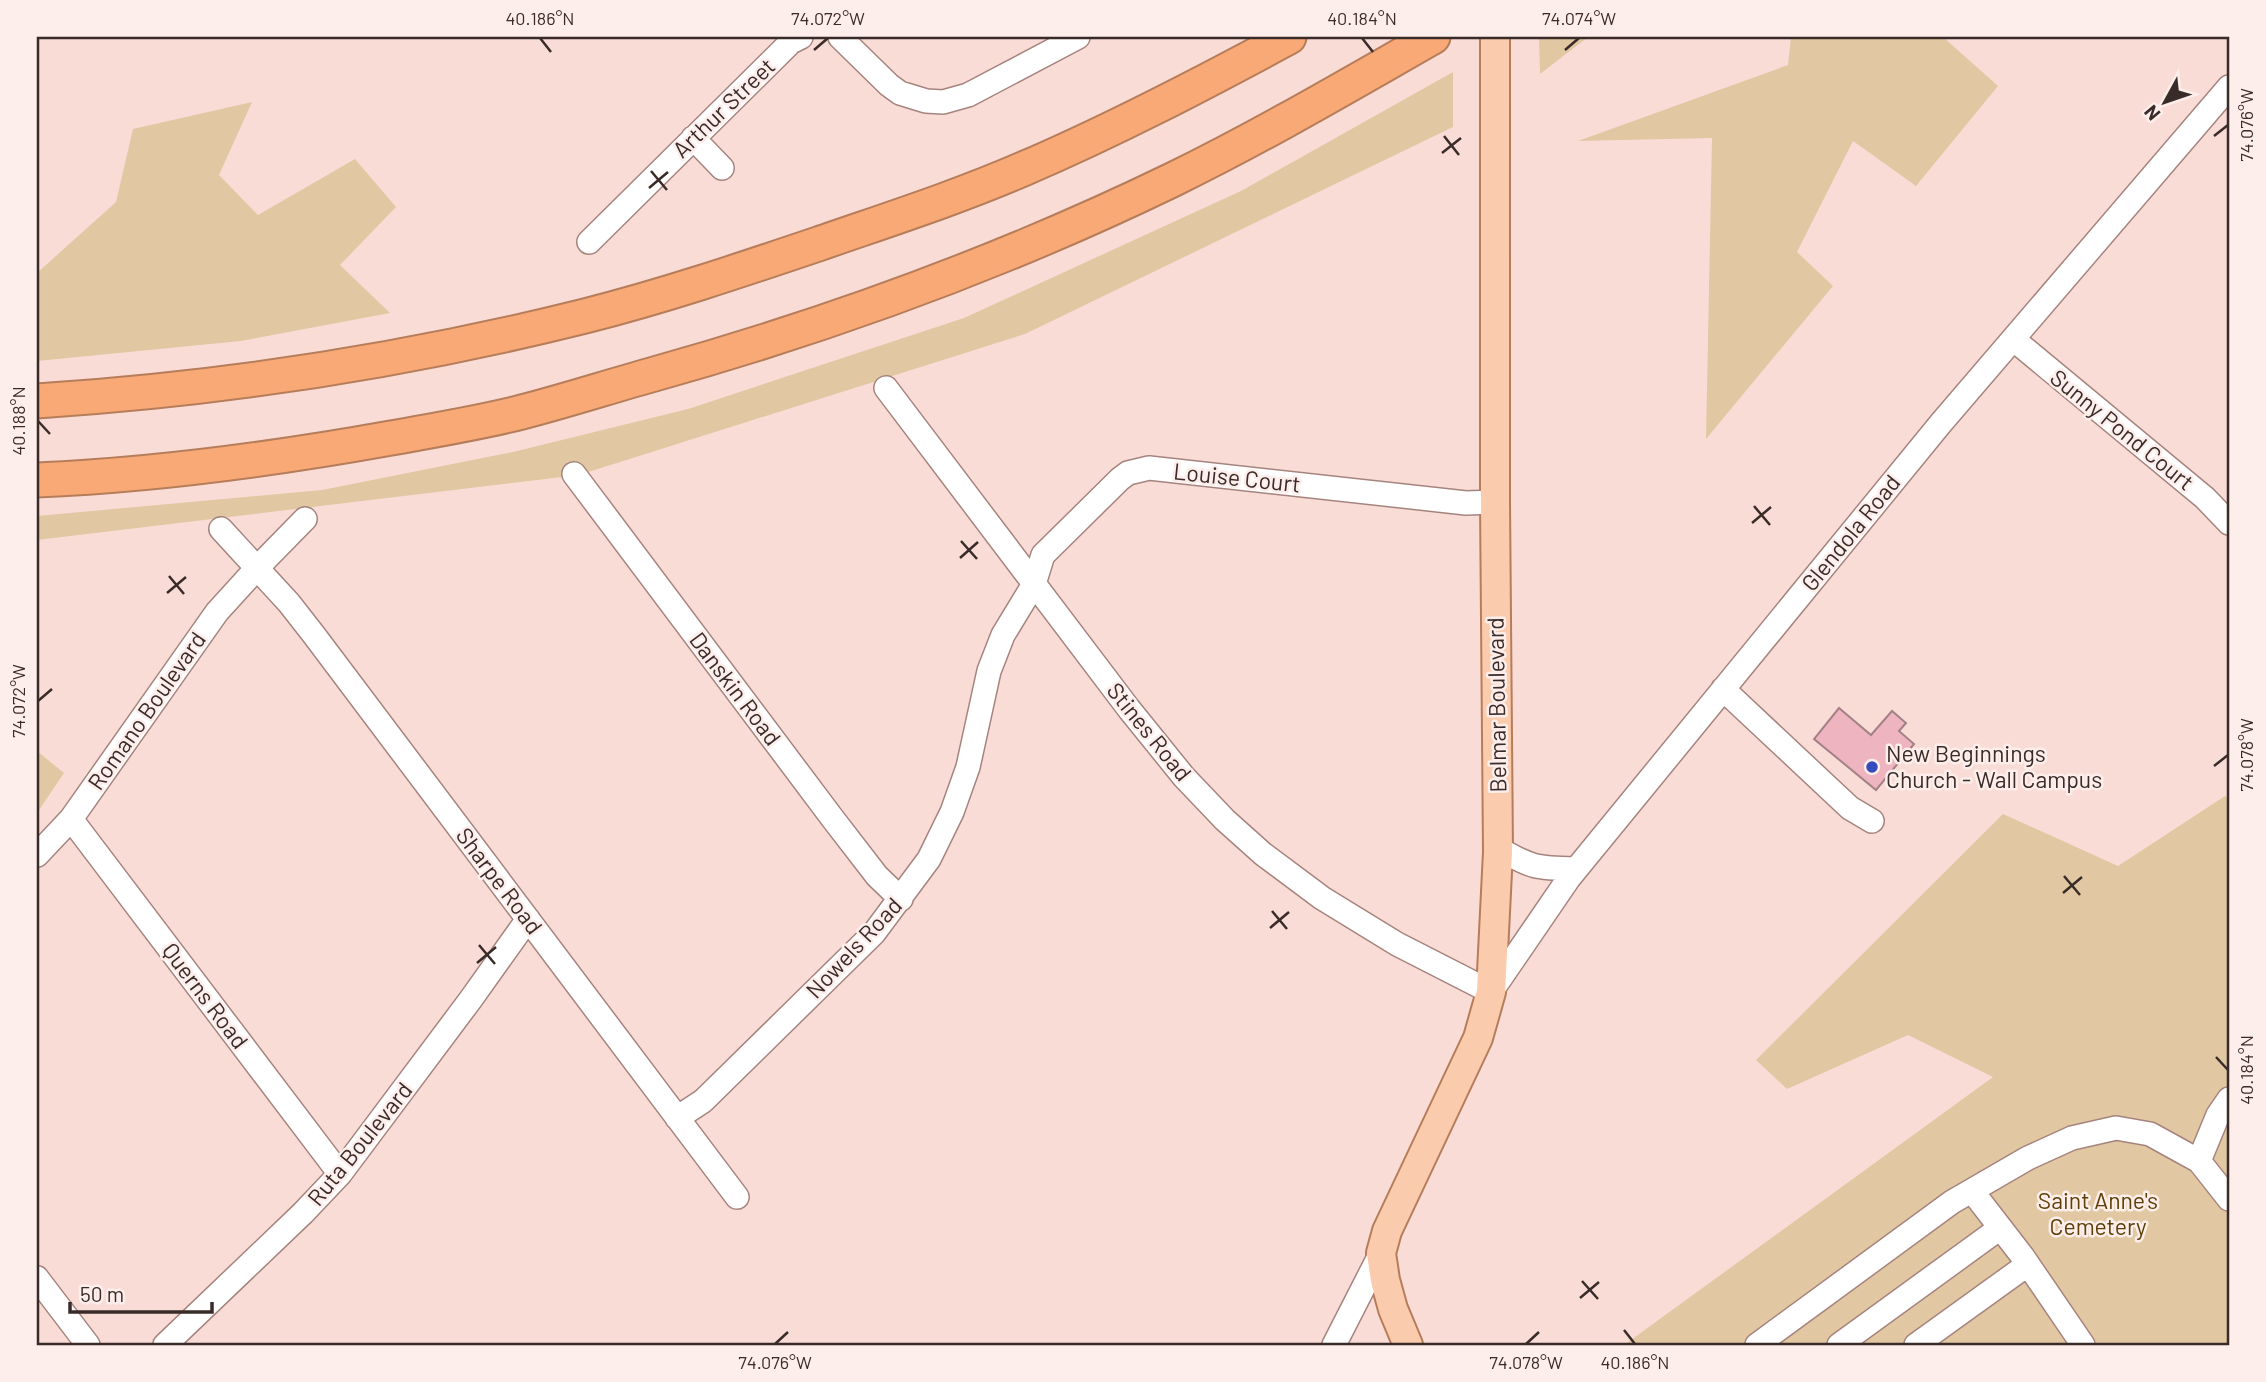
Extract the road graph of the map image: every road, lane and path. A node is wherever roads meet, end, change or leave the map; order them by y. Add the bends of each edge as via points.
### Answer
1 (801, 37) edge
2 (840, 37) edge
3 (1078, 37) edge
4 (1289, 37) edge
5 (1433, 37) edge
6 (1495, 39) edge
7 (2229, 87) edge
8 (693, 138) junction
9 (722, 168) dead end
10 (589, 242) dead end
11 (2013, 339) junction
12 (886, 387) dead end
13 (37, 401) edge
14 (573, 474) dead end
15 (37, 480) edge
16 (1495, 502) junction
17 (305, 519) dead end
18 (2229, 523) edge
19 (221, 529) dead end
20 (257, 568) junction
21 (1034, 584) junction
22 (1723, 689) junction
23 (71, 819) junction
24 (1872, 821) dead end
25 (1498, 848) junction
26 (37, 855) edge
27 (1576, 869) junction
28 (901, 899) junction
29 (528, 919) junction
30 (1491, 992) junction
31 (2229, 1099) edge
32 (677, 1118) junction
33 (2199, 1161) junction
34 (340, 1174) junction
35 (1972, 1191) junction
36 (737, 1197) dead end
37 (2229, 1199) edge
38 (2000, 1228) junction
39 (1381, 1254) junction
40 (2027, 1265) junction
41 (37, 1278) edge
42 (88, 1345) edge
43 (165, 1345) edge
44 (1334, 1345) edge
45 (1408, 1345) edge
46 (1757, 1345) edge
47 (1839, 1345) edge
48 (1916, 1345) edge
49 (2083, 1345) edge

1 - 8 street, Arthur Street
2 - 3 street via 901,93 943,102 968,94
4 - 13 highway via 1171,100 1024,169 695,285 587,316 351,365 227,383
5 - 15 highway via 1271,130 1146,192 907,293 761,344 470,423 259,459
6 - 16 main road, Belmar Boulevard
7 - 11 street, Glendola Road
8 - 9 street
8 - 10 street, Arthur Street
11 - 18 street, Sunny Pond Court
11 - 22 street, Glendola Road
12 - 21 street, Stines Road
14 - 28 street, Danskin Road via 833,819
16 - 21 street, Louise Court via 1466,503 1140,469 1120,479 1043,555
16 - 25 main road, Belmar Boulevard
17 - 20 street, Romano Boulevard
19 - 20 street, Sharpe Road
20 - 23 street, Romano Boulevard via 217,612
20 - 29 street, Sharpe Road via 314,635
21 - 28 street, Nowels Road via 997,649 952,812 929,859
21 - 30 street, Stines Road via 1184,777 1263,854 1322,898 1398,944
22 - 24 street via 1850,808
22 - 27 street, Glendola Road
23 - 26 street, Romano Boulevard
23 - 34 street, Querns Road
25 - 27 street via 1520,862 1544,869
25 - 30 main road, Belmar Boulevard
27 - 30 street, Glendola Road
28 - 32 street, Nowels Road via 874,933 703,1101
29 - 32 street, Sharpe Road
29 - 34 street, Ruta Boulevard
30 - 39 main road, Belmar Boulevard via 1478,1038 1387,1231
31 - 33 street
32 - 36 street, Sharpe Road
33 - 35 street via 2150,1134 2116,1128 2072,1138
33 - 37 street
34 - 43 street, Ruta Boulevard
35 - 38 street
35 - 46 street
38 - 40 street
38 - 47 street
39 - 44 street
39 - 45 main road via 1393,1308
40 - 48 street
40 - 49 street
41 - 42 street

